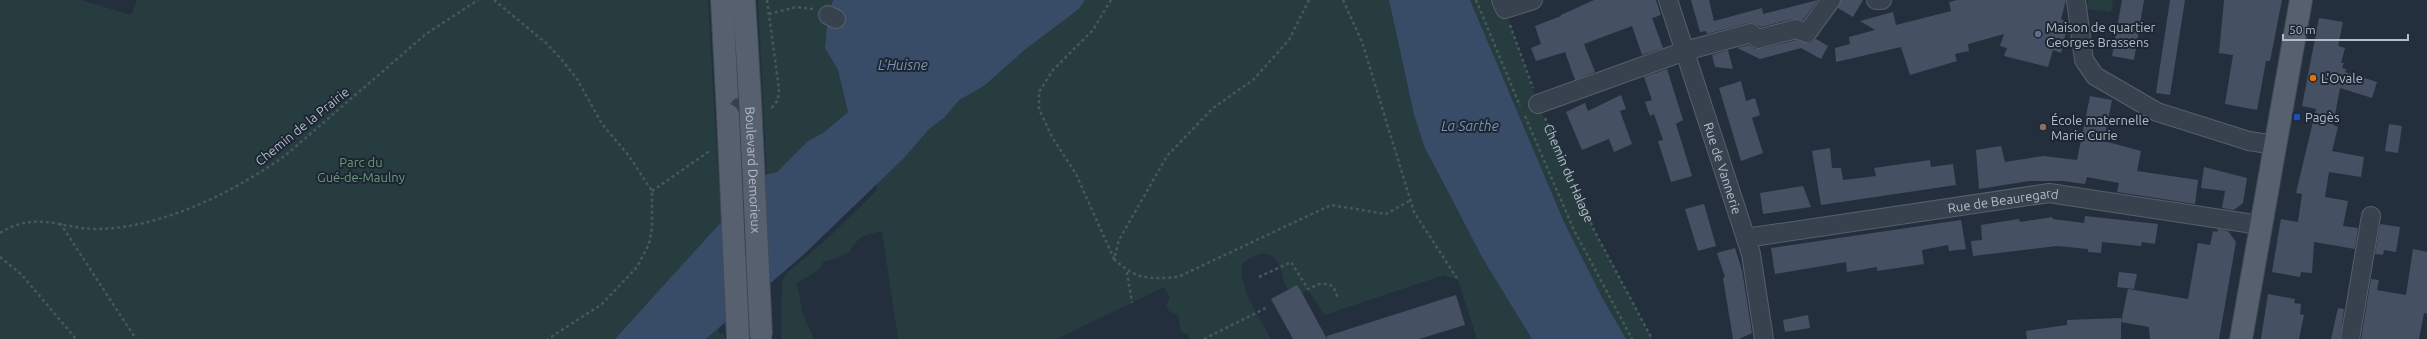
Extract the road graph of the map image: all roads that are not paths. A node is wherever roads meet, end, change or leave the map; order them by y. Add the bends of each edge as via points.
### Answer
1 (722, 0) edge
2 (734, 0) edge
3 (744, 0) edge
4 (1533, 0) edge
5 (1668, 0) edge
6 (1831, 0) edge
7 (1876, 0) edge
8 (1882, 0) edge
9 (2076, 0) edge
10 (2301, 0) edge
11 (1503, 5) edge
12 (1685, 51) junction
13 (1538, 104) road end
14 (739, 107) junction
15 (2275, 145) junction
16 (2371, 216) dead end
17 (2260, 225) junction
18 (1746, 238) junction
19 (757, 338) edge
20 (738, 339) edge
21 (1764, 339) edge
22 (2241, 339) edge
23 (2350, 339) edge

1 - 14 main road, Boulevard Demorieux
2 - 14 street
3 - 14 main road, Boulevard Demorieux
4 - 11 street
5 - 12 street, Rue de Vannerie
6 - 12 street via 1807,33 1796,29 1758,39 1751,33
7 - 8 street
9 - 15 street via 2084,60 2095,76 2157,112 2249,140
10 - 15 main road
12 - 13 street
12 - 18 street, Rue de Vannerie
14 - 19 main road, Boulevard Demorieux, bridge
14 - 20 main road, Boulevard Demorieux, bridge
15 - 17 main road
16 - 23 street
17 - 18 street, Rue de Beauregard via 2050,194
17 - 22 main road
18 - 21 street, Rue de Vannerie via 1751,254

